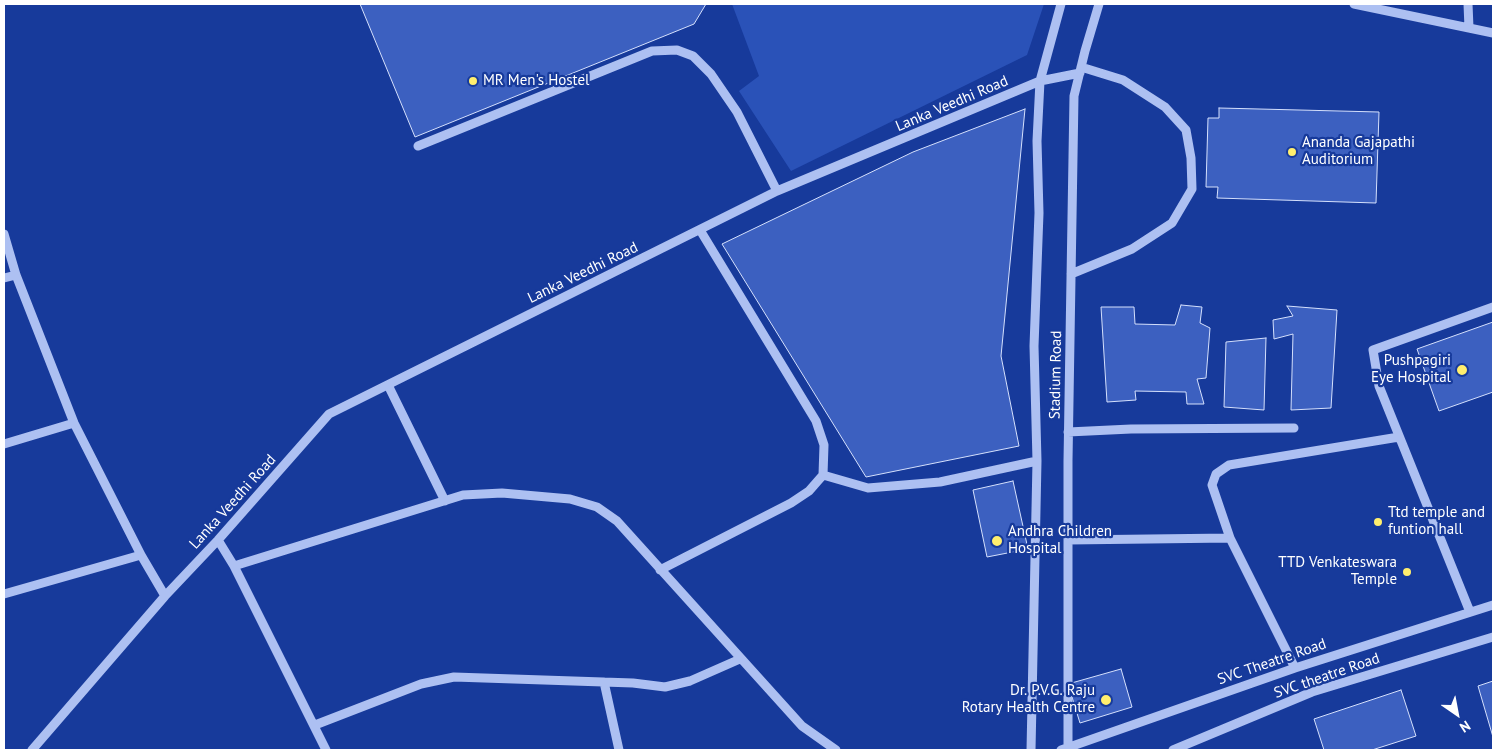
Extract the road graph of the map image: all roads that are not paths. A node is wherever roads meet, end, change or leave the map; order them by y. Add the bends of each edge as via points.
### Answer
1 (1060, 4) edge
2 (1099, 4) edge
3 (1354, 4) edge
4 (1468, 4) edge
5 (1469, 28) junction
6 (1493, 33) edge
7 (1080, 70) junction
8 (1040, 81) junction
9 (418, 146) dead end
10 (777, 192) junction
11 (700, 230) junction
12 (4, 234) edge
13 (16, 274) junction
14 (1071, 274) junction
15 (4, 278) edge
16 (1493, 307) edge
17 (388, 385) junction
18 (74, 423) junction
19 (1294, 428) dead end
20 (1068, 432) junction
21 (1399, 437) junction
22 (4, 444) edge
23 (1037, 461) junction
24 (823, 476) junction
25 (445, 500) junction
26 (1230, 538) junction
27 (218, 540) junction
28 (1068, 540) junction
29 (141, 555) junction
30 (234, 566) junction
31 (660, 570) junction
32 (4, 594) edge
33 (165, 596) junction
34 (1493, 604) edge
35 (1470, 612) junction
36 (1493, 637) edge
37 (740, 659) junction
38 (1295, 668) junction
39 (604, 682) junction
40 (315, 725) junction
41 (32, 750) edge
42 (326, 750) edge
43 (618, 750) edge
44 (836, 750) edge
45 (1030, 750) edge
46 (1066, 750) edge
47 (1173, 750) edge

1 - 8 street, Stadium Road
2 - 7 street, Stadium Road
3 - 5 street
4 - 5 street
5 - 6 street
7 - 8 street, Lanka Veedhi Road
7 - 14 street, Stadium Road via 1074,96
7 - 14 street via 1124,80 1165,107 1186,130 1192,189 1172,223 1132,249
8 - 10 street, Lanka Veedhi Road
8 - 23 street, Stadium Road via 1034,346
9 - 10 street via 652,51 677,50 693,56 712,74 737,112
10 - 11 street, Lanka Veedhi Road
11 - 17 street, Lanka Veedhi Road
11 - 24 street via 816,421 824,445
12 - 13 street
13 - 15 street
13 - 18 street
14 - 20 street, Stadium Road
16 - 21 street via 1373,350 1378,386
17 - 25 street
17 - 27 street, Lanka Veedhi Road via 329,414
18 - 22 street
18 - 29 street
19 - 20 street
20 - 28 street, Stadium Road
21 - 26 street via 1229,465 1216,474 1212,485
21 - 35 street
23 - 24 street via 940,482 868,488
23 - 45 street, Stadium Road
24 - 31 street via 791,503
25 - 30 street
25 - 31 street via 463,495 502,493 570,498 597,507 617,521
26 - 28 street
26 - 38 street
27 - 30 street
27 - 33 street, Lanka Veedhi Road
28 - 46 street, Stadium Road
29 - 32 street
29 - 33 street
30 - 40 street
31 - 37 street
33 - 41 street, Lanka Veedhi Road
34 - 35 street, SVC Theatre Road
35 - 38 street, SVC Theatre Road
36 - 47 street, SVC theatre Road via 1312,692
37 - 39 street via 690,682 665,687
37 - 44 street via 802,726
38 - 46 street, SVC Theatre Road
39 - 40 street via 454,677 421,684
39 - 43 street
40 - 42 street

